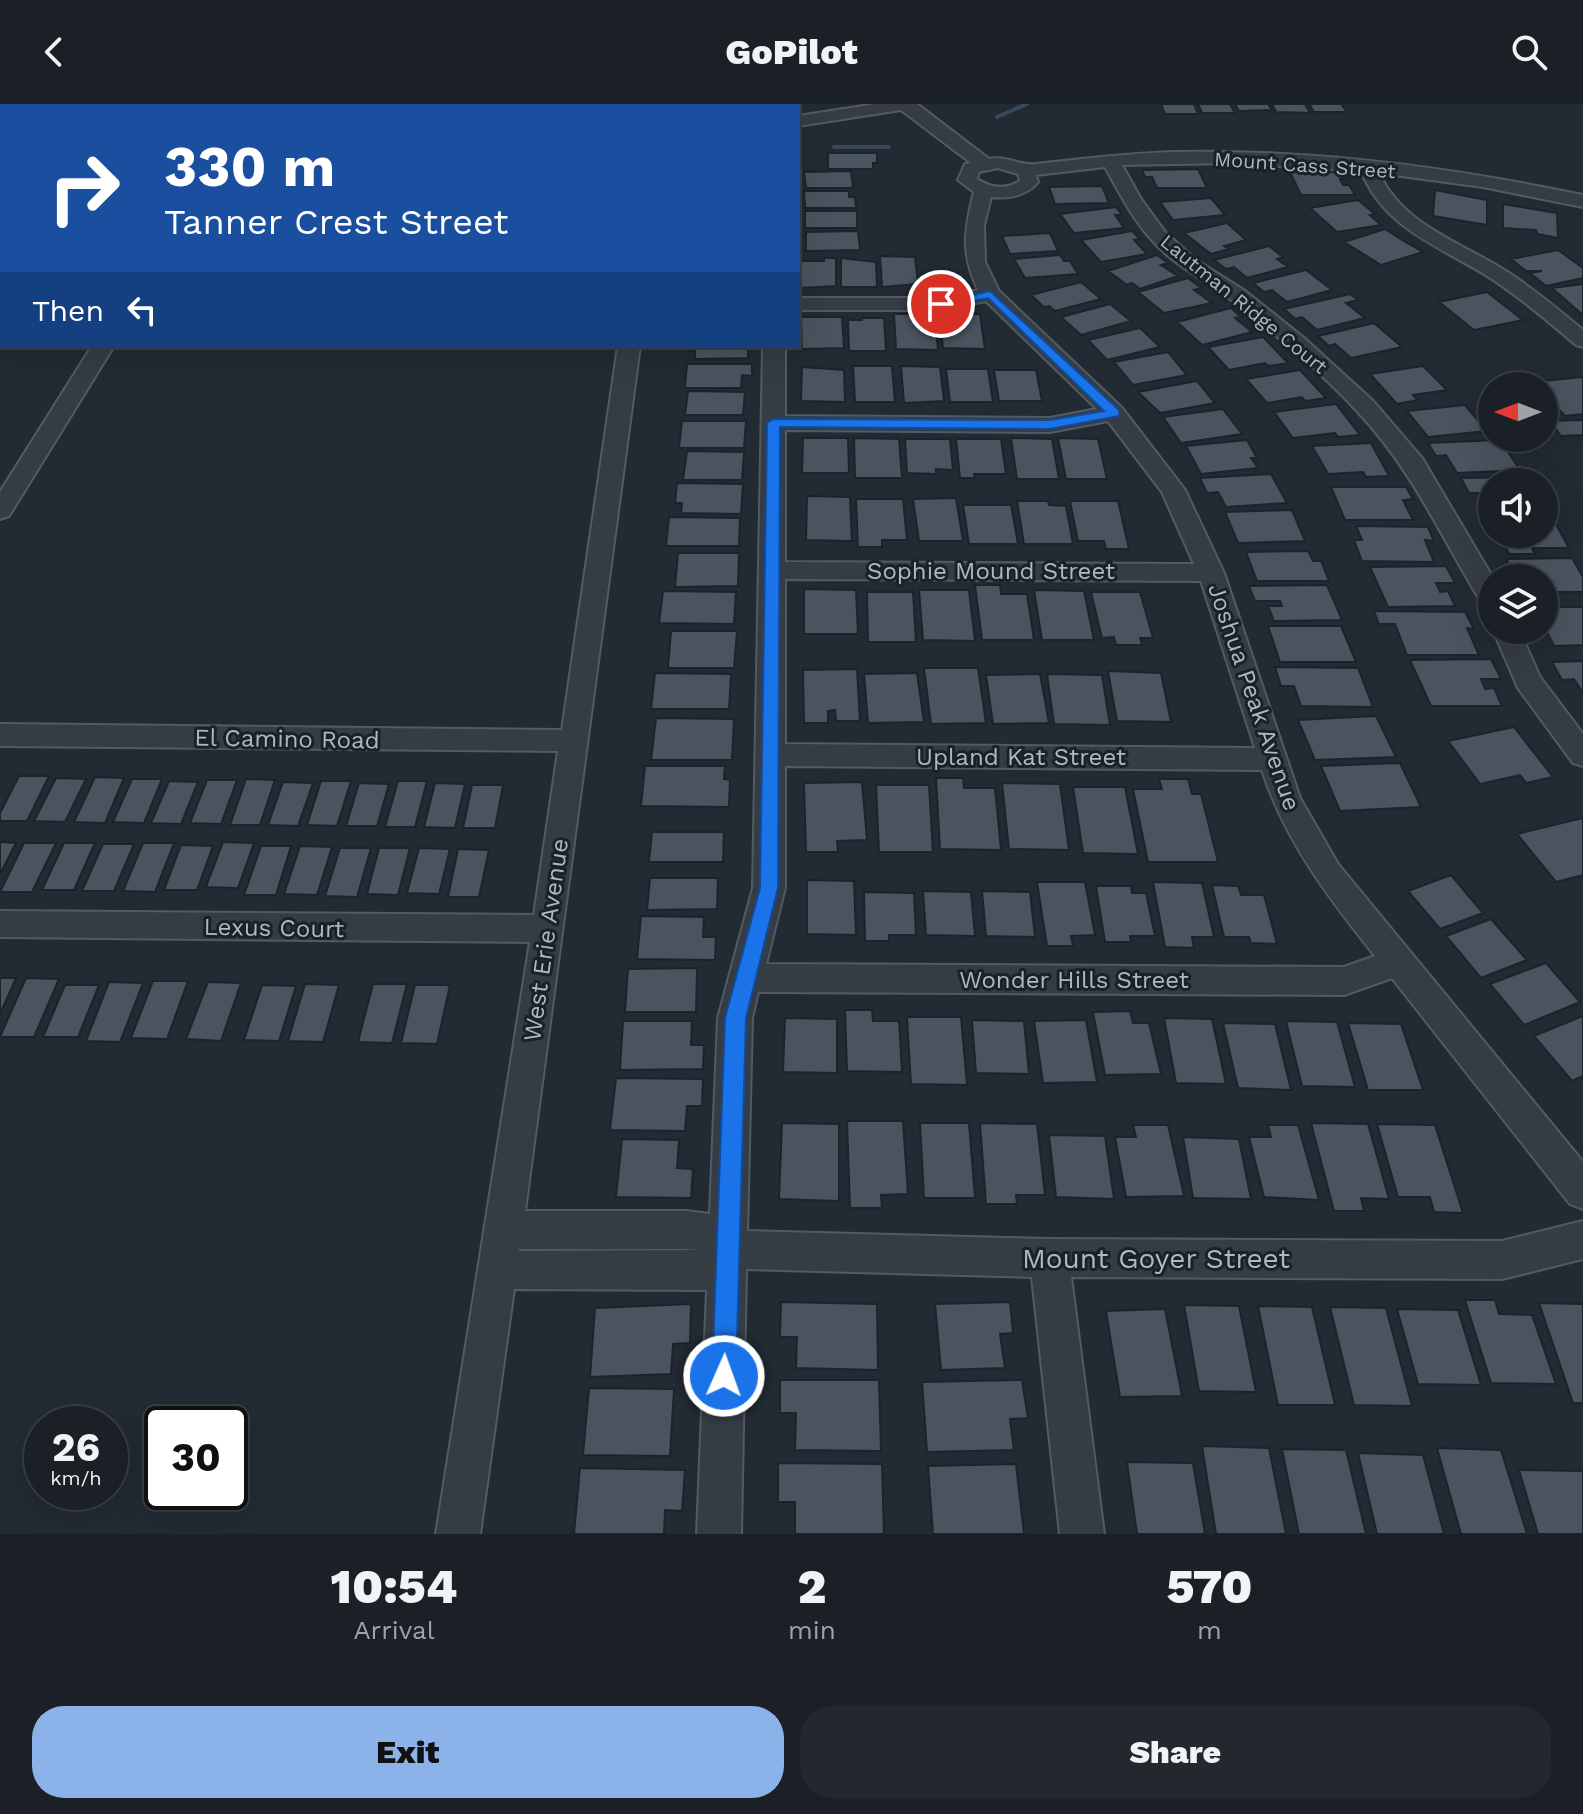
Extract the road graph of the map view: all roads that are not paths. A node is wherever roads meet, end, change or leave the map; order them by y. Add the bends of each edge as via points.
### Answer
1 (907, 104) edge
2 (800, 121) edge
3 (1111, 161) junction
4 (1368, 167) junction
5 (1026, 171) junction
6 (983, 177) junction
7 (1583, 201) edge
8 (990, 294) junction
9 (800, 304) edge
10 (1583, 341) edge
11 (102, 348) edge
12 (629, 348) edge
13 (774, 348) edge
14 (1114, 413) junction
15 (773, 423) junction
16 (0, 511) edge
17 (772, 570) junction
18 (1211, 573) junction
19 (1478, 575) edge
20 (1512, 644) edge
21 (0, 735) edge
22 (574, 739) junction
23 (770, 755) junction
24 (1583, 755) edge
25 (1273, 759) junction
26 (0, 924) edge
27 (548, 929) junction
28 (1399, 962) junction
29 (745, 978) junction
30 (1583, 1191) edge
31 (503, 1230) junction
32 (1583, 1240) edge
33 (728, 1250) junction
34 (1049, 1258) junction
35 (498, 1270) junction
36 (458, 1534) edge
37 (719, 1534) edge
38 (1082, 1534) edge

1 - 2 street
1 - 6 street
3 - 4 street, Mount Cass Street via 1179,157
3 - 5 street, Mount Cass Street
3 - 19 street, Lautman Ridge Court via 1158,236 1297,342 1365,406 1414,463
4 - 7 street, Mount Cass Street
4 - 10 street via 1375,189 1394,211 1490,270
5 - 6 street, Mount Cass Street via 1008,163
5 - 6 street via 1029,182 1023,188 1001,192
6 - 8 street, Joshua Peak Avenue via 975,262
8 - 9 street via 941,304
8 - 14 street, Joshua Peak Avenue
11 - 16 street
12 - 22 street, West Erie Avenue
13 - 15 street
14 - 15 street via 1050,425
14 - 18 street, Joshua Peak Avenue via 1173,490
15 - 17 street
17 - 18 street, Sophie Mound Street
17 - 23 street
18 - 25 street, Joshua Peak Avenue
20 - 24 street via 1528,681
21 - 22 street, El Camino Road
22 - 27 street, West Erie Avenue
23 - 25 street, Upland Kat Street
23 - 29 street via 769,888
25 - 28 street, Joshua Peak Avenue via 1286,799 1327,873
26 - 27 street, Lexus Court
27 - 31 street, West Erie Avenue
28 - 29 street, Wonder Hills Street via 1344,981
28 - 30 street, Joshua Peak Avenue
29 - 33 street via 735,1018
31 - 33 street, Mount Goyer Street via 686,1230 710,1233
31 - 35 street, West Erie Avenue
32 - 34 street, Mount Goyer Street via 1502,1260
33 - 34 street, Mount Goyer Street
33 - 35 street via 707,1271
33 - 37 street
34 - 38 street
35 - 36 street, West Erie Avenue

